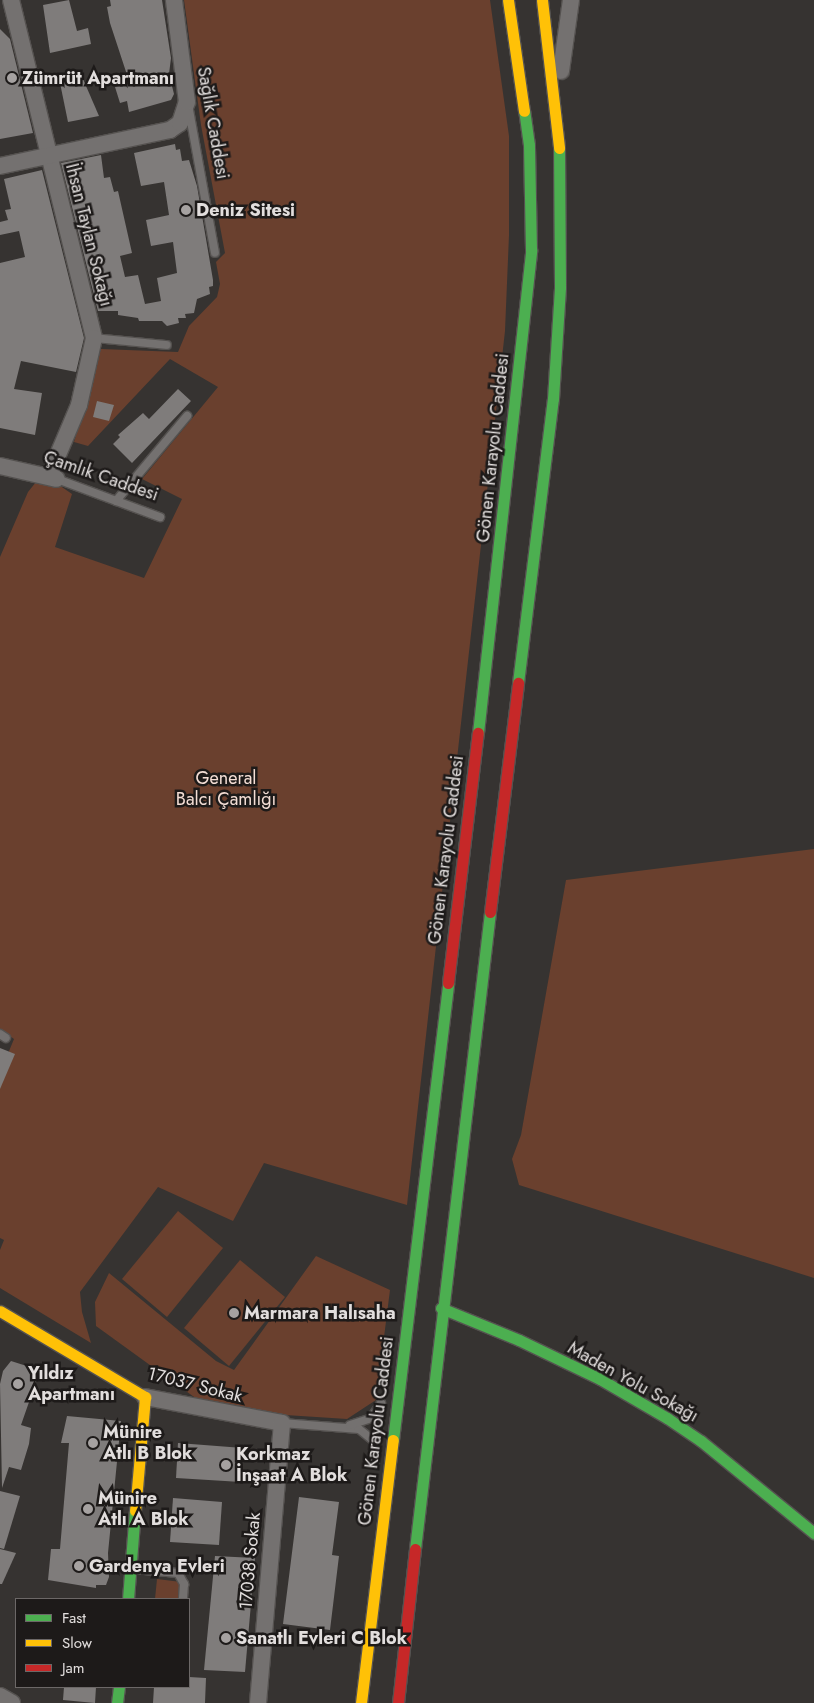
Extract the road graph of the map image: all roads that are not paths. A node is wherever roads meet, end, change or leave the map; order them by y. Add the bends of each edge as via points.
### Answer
1 (11, 0) edge
2 (174, 0) edge
3 (508, 0) edge
4 (542, 0) edge
5 (570, 0) edge
6 (187, 102) junction
7 (559, 130) junction
8 (49, 156) junction
9 (0, 166) edge
10 (215, 253) dead end
11 (94, 338) junction
12 (167, 345) dead end
13 (187, 416) dead end
14 (0, 466) edge
15 (53, 478) junction
16 (116, 500) junction
17 (160, 517) dead end
18 (448, 975) junction
19 (422, 1191) junction
20 (403, 1250) dead end
21 (424, 1288) dead end
22 (441, 1308) junction
23 (0, 1312) edge
24 (405, 1333) junction
25 (145, 1397) junction
26 (382, 1398) joint
27 (282, 1423) junction
28 (341, 1427) junction
29 (374, 1465) joint
30 (814, 1533) edge
31 (130, 1569) junction
32 (128, 1598) edge
33 (183, 1598) edge
34 (119, 1688) edge
35 (0, 1696) edge
36 (12, 1703) edge
37 (117, 1703) edge
38 (258, 1703) edge
39 (361, 1703) edge
40 (398, 1703) edge

1 - 8 street, İhsan Taylan Sokağı
2 - 6 street, Sağlık Caddesi
3 - 18 main road, Gönen Karayolu Caddesi via 529,145 530,250 495,591
4 - 7 main road
5 - 7 street via 562,54
6 - 8 street via 183,118 170,130
6 - 10 lane, Sağlık Caddesi
7 - 22 main road via 560,287 553,399
8 - 9 street
8 - 11 street, İhsan Taylan Sokağı
11 - 12 lane
11 - 15 street, İhsan Taylan Sokağı via 78,405
13 - 16 lane
14 - 15 street, Çamlık Caddesi
15 - 16 lane, Çamlık Caddesi
16 - 17 lane, Çamlık Caddesi
18 - 19 main road, Gönen Karayolu Caddesi
18 - 21 main road via 451,1038
19 - 20 main road
19 - 24 main road, Gönen Karayolu Caddesi
22 - 24 main road, Maden Yolu Sokağı via 426,1305 414,1310
22 - 30 main road, Maden Yolu Sokağı via 546,1353 667,1418 702,1441
22 - 40 main road
23 - 25 main road, 17037 Sokak
24 - 39 main road, Gönen Karayolu Caddesi
25 - 27 street, 17037 Sokak
25 - 31 main road
26 - 28 lane via 376,1413 365,1421
26 - 29 main road
27 - 28 lane, 17037 Sokak
27 - 38 street, 17038 Sokak
28 - 29 lane via 359,1429 370,1436
31 - 32 main road
31 - 33 lane via 178,1574 183,1580
34 - 37 main road
35 - 36 street

